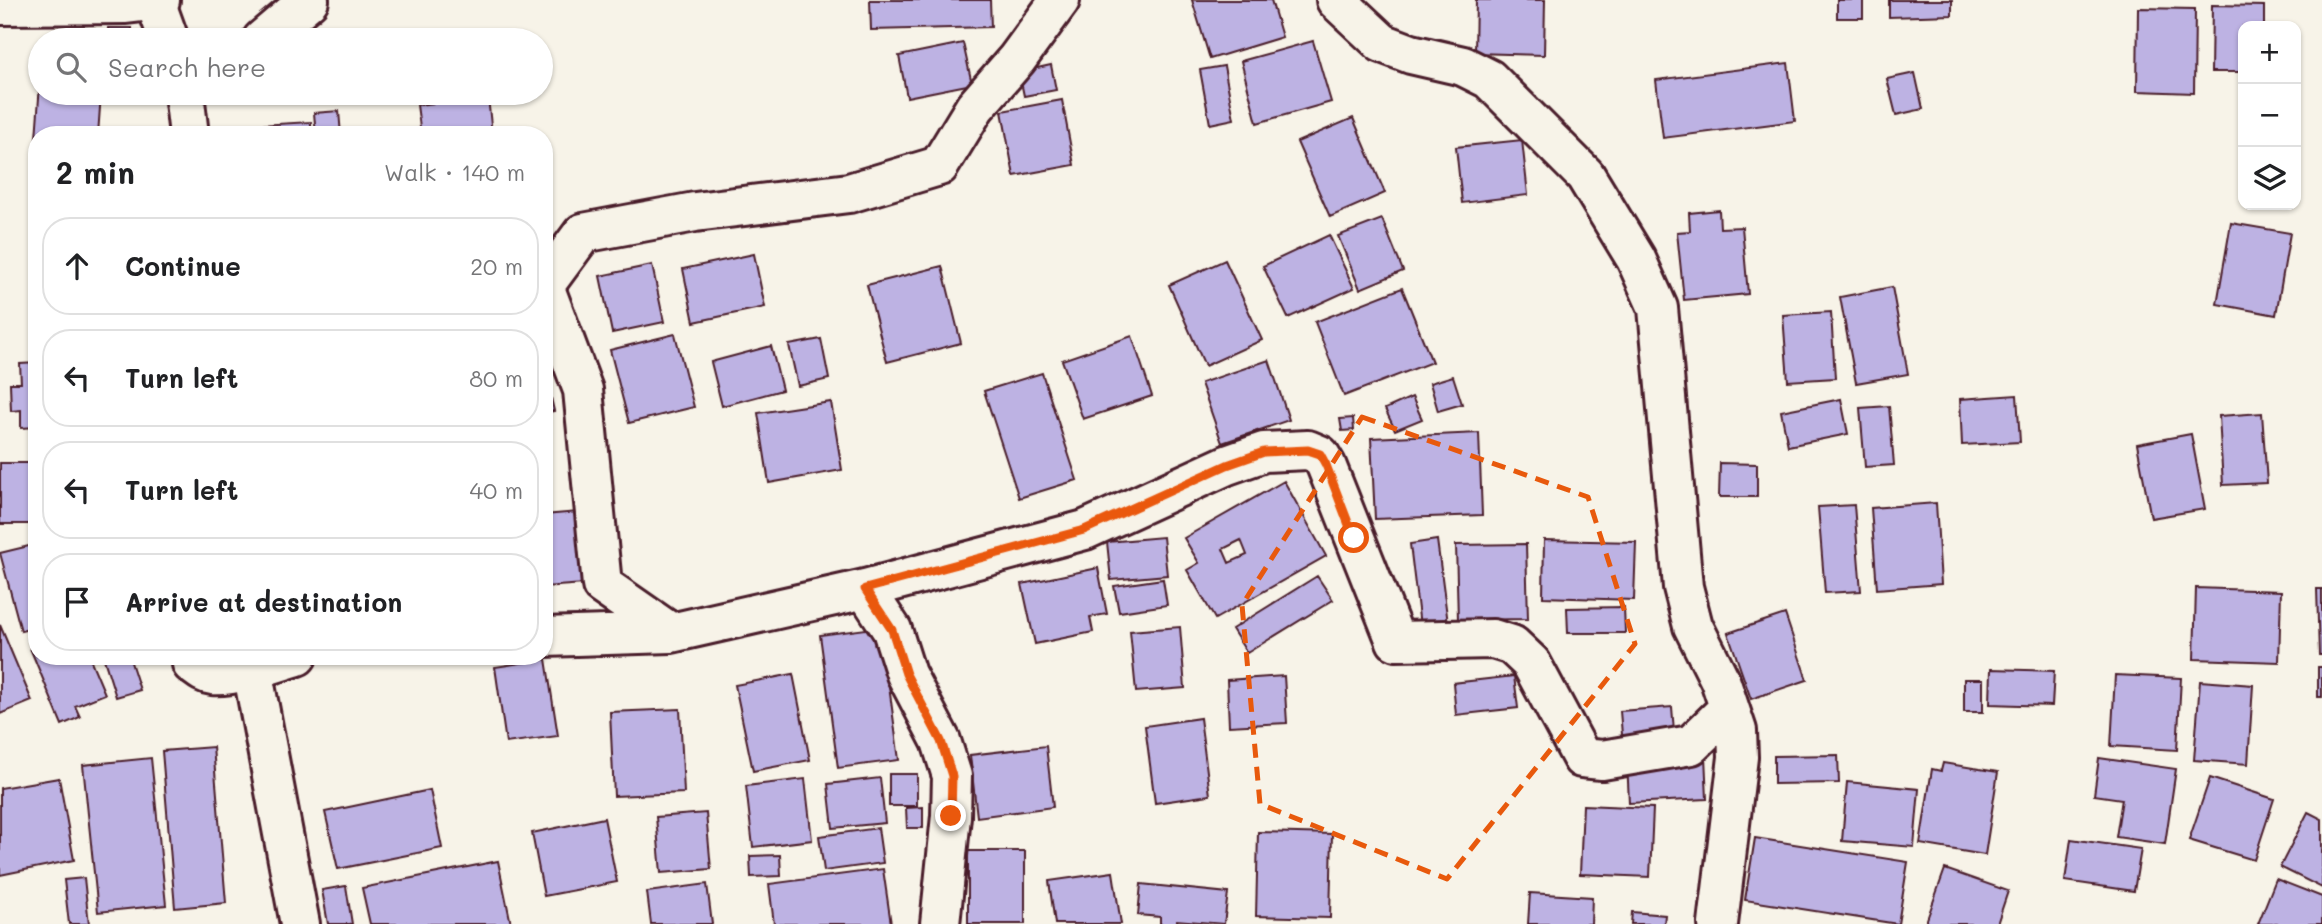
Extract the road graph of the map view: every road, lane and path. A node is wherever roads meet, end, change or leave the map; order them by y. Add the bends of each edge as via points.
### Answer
1 (158, 0) edge
2 (309, 0) edge
3 (1060, 0) edge
4 (1336, 0) edge
5 (0, 5) edge
6 (166, 28) edge
7 (276, 28) edge
8 (188, 105) edge
9 (189, 126) edge
10 (553, 274) edge
11 (553, 310) edge
12 (865, 589) junction
13 (671, 633) junction
14 (553, 637) edge
15 (193, 665) edge
16 (269, 665) edge
17 (253, 670) junction
18 (1729, 708) junction
19 (300, 924) edge
20 (940, 924) edge
21 (1718, 924) edge

1 - 5 street
1 - 6 street
2 - 7 street
3 - 10 street via 975,107 939,166 849,192 695,212 583,233
4 - 18 street via 1382,43 1463,66 1489,79 1585,175 1636,259 1658,308 1683,587 1693,626
8 - 9 street
11 - 13 street via 583,390 602,585
12 - 13 street
12 - 18 street via 1084,530 1264,452 1308,450 1320,454 1326,465 1395,642 1493,639 1512,645 1531,663 1582,758 1602,760 1691,744
12 - 20 street via 892,630 906,674 941,741 952,776
13 - 14 street
15 - 17 street via 214,675
16 - 17 street
17 - 19 street
18 - 21 street via 1737,731 1738,757

